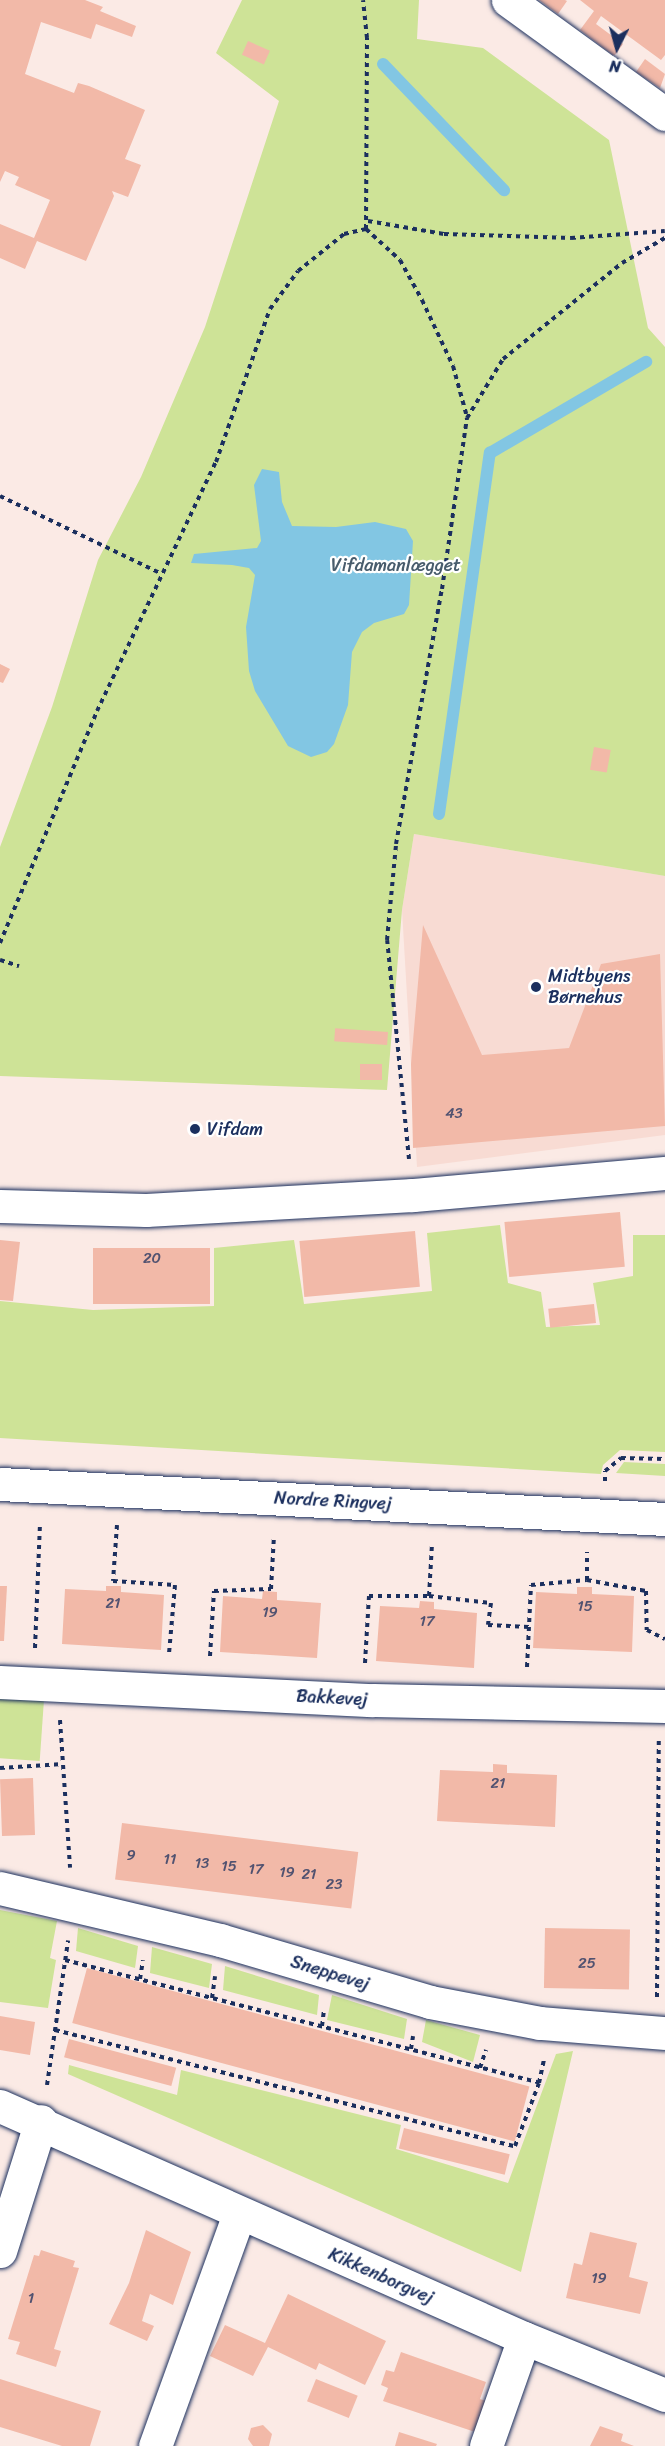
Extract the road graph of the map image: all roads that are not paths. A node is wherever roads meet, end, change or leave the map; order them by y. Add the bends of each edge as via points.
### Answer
1 (508, 0) edge
2 (665, 114) edge
3 (665, 1173) edge
4 (0, 1206) edge
5 (0, 1484) edge
6 (665, 1518) edge
7 (0, 1682) edge
8 (662, 1707) edge
9 (0, 1888) edge
10 (661, 2034) edge
11 (0, 2106) edge
12 (41, 2121) junction
13 (239, 2214) junction
14 (0, 2251) edge
15 (524, 2338) junction
16 (665, 2395) edge
17 (154, 2446) edge
18 (486, 2446) edge

1 - 2 street
3 - 4 street via 413,1195 146,1210
5 - 6 street, Nordre Ringvej
7 - 8 street, Bakkevej via 363,1700
9 - 10 street, Sneppevej via 220,1940 430,2002 553,2024
11 - 12 street, Kikkenborgvej
12 - 13 street, Kikkenborgvej
12 - 14 street
13 - 15 street, Kikkenborgvej
13 - 17 street
15 - 16 street, Kikkenborgvej
15 - 18 street

